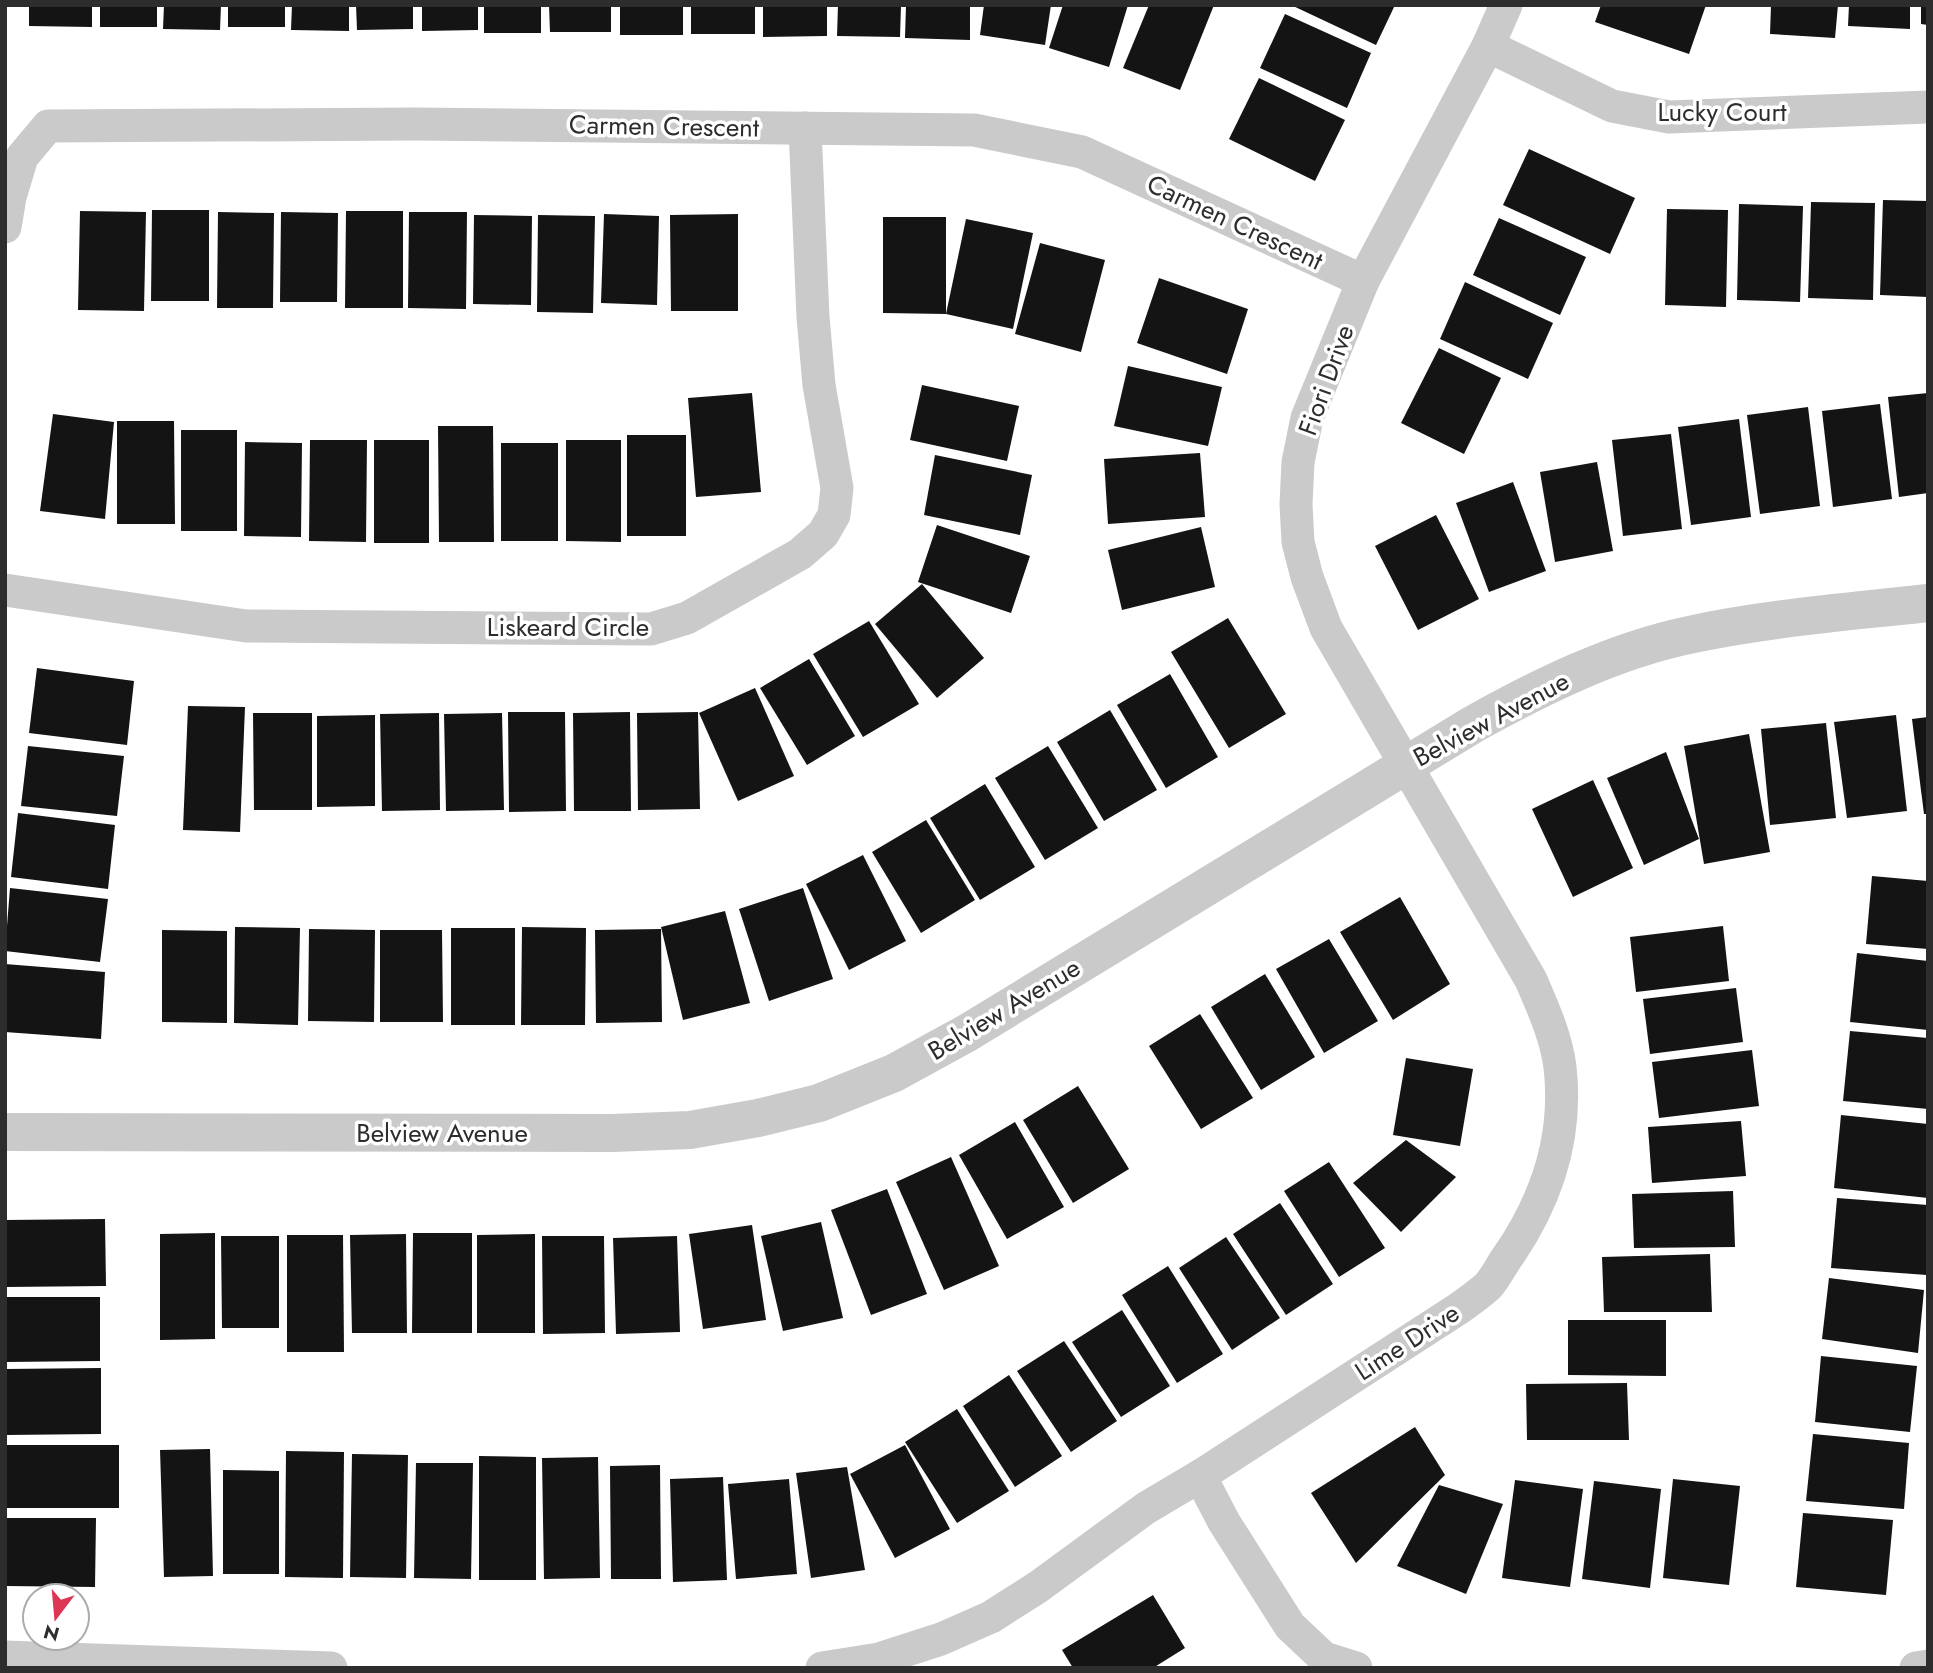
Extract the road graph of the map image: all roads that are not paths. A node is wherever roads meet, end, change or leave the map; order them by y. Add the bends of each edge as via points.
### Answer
1 (1506, 5) edge
2 (1488, 46) junction
3 (1928, 107) edge
4 (804, 128) junction
5 (5, 228) edge
6 (1363, 281) junction
7 (5, 590) edge
8 (1928, 603) edge
9 (1406, 765) junction
10 (5, 1132) edge
11 (1200, 1476) junction
12 (5, 1657) edge
13 (1928, 1666) edge
14 (331, 1668) edge
15 (822, 1668) edge
16 (1356, 1668) edge
17 (1916, 1668) edge

1 - 2 street, Fiori Drive
2 - 3 street, Lucky Court via 1612,106 1669,117
2 - 6 street, Fiori Drive
4 - 5 street, Carmen Crescent via 48,126 22,157
4 - 6 street, Carmen Crescent via 974,130 1083,152
4 - 7 street, Liskeard Circle via 819,384 837,488 834,515 823,534 800,554 687,618 651,629 246,626
6 - 9 street, Fiori Drive via 1307,418 1298,462 1298,542 1326,628
8 - 9 street, Belview Avenue via 1770,621 1687,635 1648,647 1591,666 1523,697
9 - 10 street, Belview Avenue via 967,1033 894,1073 819,1103 690,1130 612,1133
9 - 11 street, Lime Drive via 1531,980 1551,1025 1560,1066 1561,1116 1550,1169 1540,1203 1488,1286
11 - 15 street, Lime Drive via 1146,1508 991,1617 880,1659
11 - 16 street via 1290,1626 1324,1658
12 - 14 street
13 - 17 street

